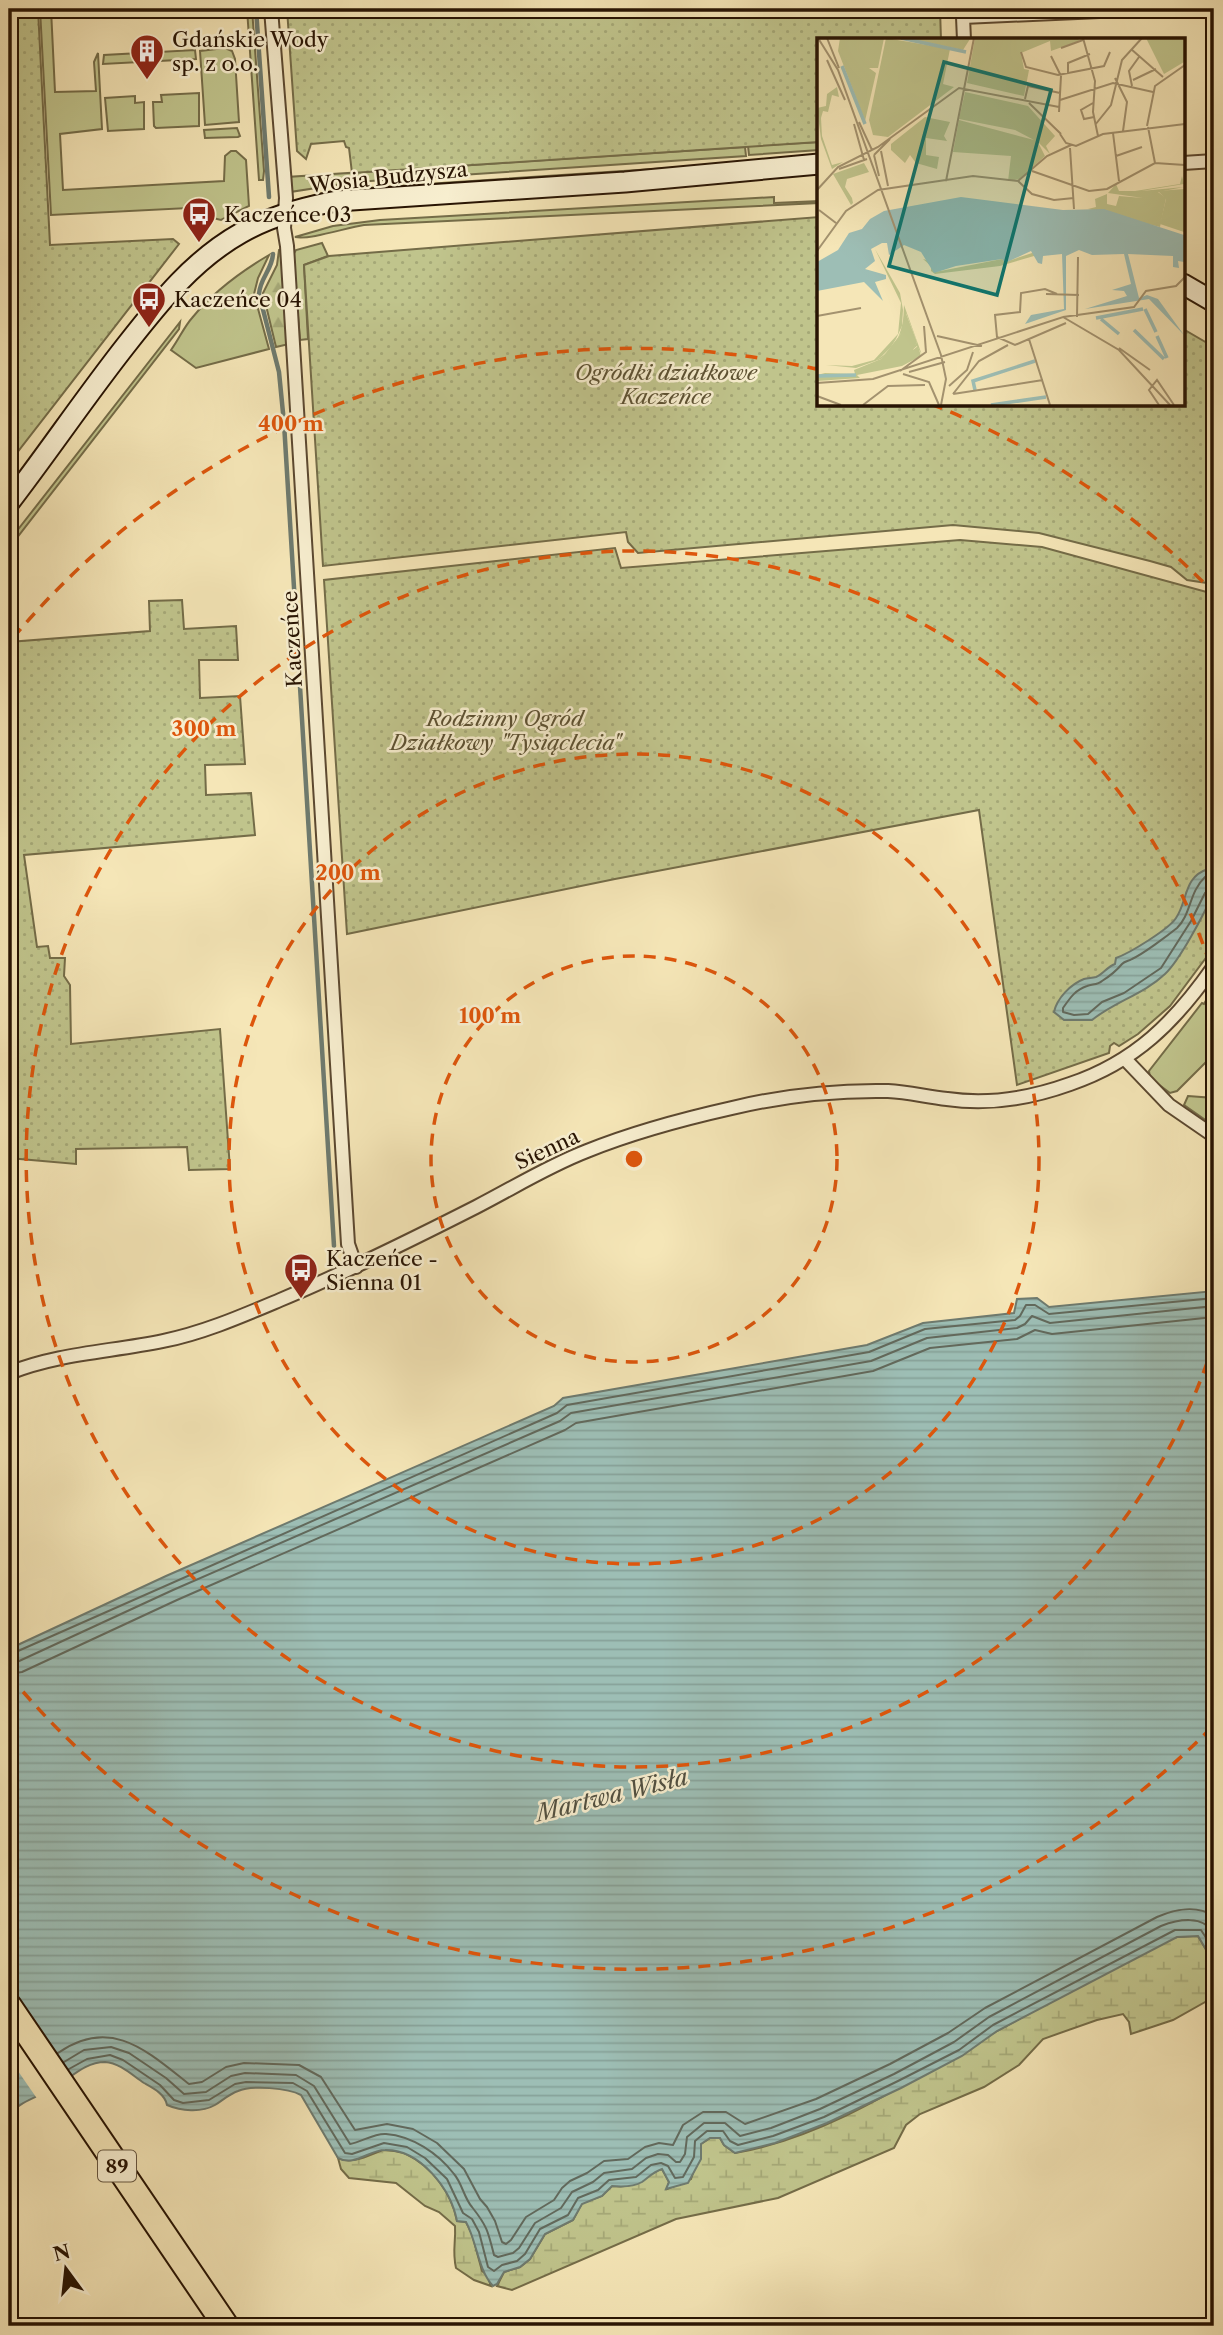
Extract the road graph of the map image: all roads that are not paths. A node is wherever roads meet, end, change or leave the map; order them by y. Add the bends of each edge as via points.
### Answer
1 (271, 9) edge
2 (1145, 9) edge
3 (964, 38) edge
4 (1214, 161) edge
5 (1184, 163) edge
6 (817, 164) edge
7 (284, 214) junction
8 (1184, 285) edge
9 (1214, 303) edge
10 (9, 503) edge
11 (1214, 966) edge
12 (1125, 1059) junction
13 (1214, 1136) edge
14 (356, 1267) junction
15 (9, 1373) edge
16 (9, 2006) edge
17 (9, 2036) edge
18 (206, 2326) edge
19 (226, 2326) edge

1 - 7 street, Kaczeńce
2 - 3 street via 963,17
4 - 5 street
6 - 7 street, Wosia Budzysza via 337,201
7 - 10 street, Wosia Budzysza via 227,241 175,286
7 - 14 street, Kaczeńce via 348,1244
8 - 9 street
11 - 12 street, Sienna via 1170,1023
12 - 13 street via 1169,1105
12 - 14 street, Sienna via 1072,1084 1016,1098 986,1101 912,1092 832,1093 693,1117 585,1152
14 - 15 street, Sienna via 189,1336 50,1359
16 - 19 highway, 89
17 - 18 highway, 89

